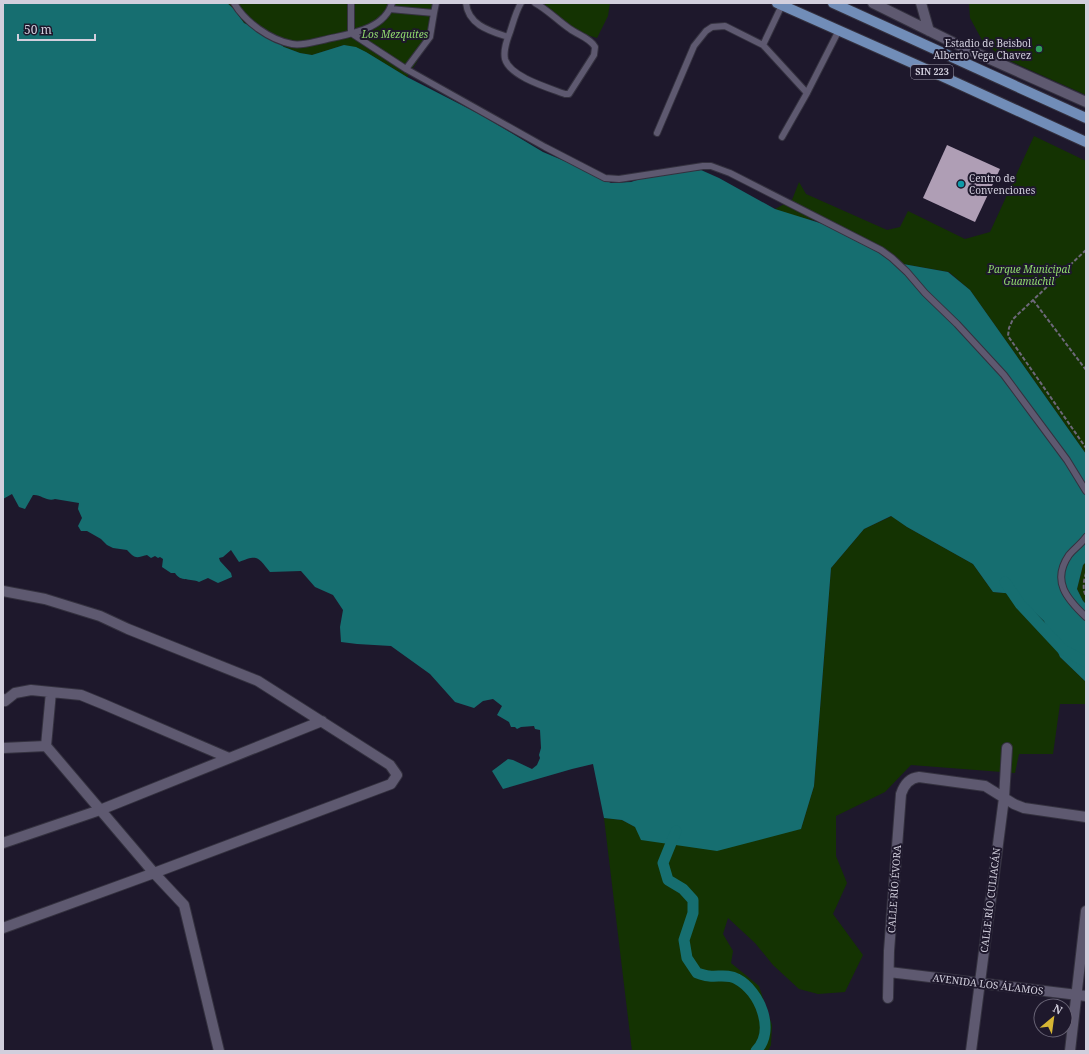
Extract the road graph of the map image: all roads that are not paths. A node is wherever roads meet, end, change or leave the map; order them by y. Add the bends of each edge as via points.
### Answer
1 (234, 3) edge
2 (351, 3) edge
3 (436, 3) edge
4 (466, 3) edge
5 (521, 3) edge
6 (535, 3) edge
7 (833, 3) edge
8 (873, 3) edge
9 (920, 3) edge
10 (780, 4) edge
11 (391, 6) edge
12 (434, 13) junction
13 (839, 30) junction
14 (929, 31) junction
15 (351, 34) junction
16 (508, 37) junction
17 (763, 45) junction
18 (406, 69) junction
19 (807, 93) junction
20 (1086, 102) edge
21 (1086, 118) edge
22 (657, 133) dead end
23 (782, 137) dead end
24 (1085, 140) edge
25 (1086, 491) edge
26 (1086, 537) edge
27 (3, 591) edge
28 (1086, 617) edge
29 (51, 692) junction
30 (4, 701) edge
31 (322, 721) junction
32 (46, 746) junction
33 (3, 748) edge
34 (1007, 748) dead end
35 (229, 758) junction
36 (1004, 798) junction
37 (100, 810) junction
38 (1086, 817) edge
39 (3, 843) edge
40 (154, 873) junction
41 (1086, 911) edge
42 (3, 928) edge
43 (889, 972) junction
44 (979, 983) junction
45 (1081, 996) edge
46 (888, 998) dead end
47 (219, 1051) edge
48 (971, 1051) edge
49 (1070, 1051) edge

1 - 15 lane via 248,21 284,42 309,43
2 - 15 lane
3 - 12 lane
4 - 16 lane via 470,15 476,22 485,29
5 - 16 lane
6 - 16 lane via 595,47 594,55 571,92 565,94 529,80 509,67 505,59
7 - 21 main road, SIN 223
8 - 14 street
9 - 14 street
10 - 13 main road, SIN 223
10 - 17 lane
11 - 12 lane
11 - 15 lane via 386,15 373,25
12 - 18 lane via 430,37
13 - 19 lane
13 - 24 main road, SIN 223
14 - 20 street
15 - 18 lane
17 - 19 lane
17 - 22 lane via 725,26 712,27 706,31 694,46
18 - 25 lane via 605,178 619,179 711,166 730,173 881,250 907,272 1004,376 1067,460
19 - 23 lane
26 - 28 lane via 1062,567 1061,580 1065,593
27 - 31 street via 46,599 100,616 258,681
29 - 30 street via 31,690 15,693
29 - 32 street
29 - 35 street via 81,695
31 - 35 street
31 - 40 street via 390,765 397,775 391,784
32 - 33 street
32 - 37 street
34 - 36 street, CALLE RÍO CULIACÁN
35 - 37 street
36 - 38 street via 1024,808
36 - 43 street, CALLE RÍO ÉVORA via 985,786 919,777 908,781 901,794
36 - 44 street, CALLE RÍO CULIACÁN
37 - 39 street
37 - 40 street
40 - 42 street
40 - 47 street via 184,905
41 - 45 street
43 - 44 street, AVENIDA LOS ÁLAMOS
43 - 46 street, CALLE RÍO ÉVORA
44 - 45 street, AVENIDA LOS ÁLAMOS
44 - 48 street, CALLE RÍO CULIACÁN
45 - 49 street

